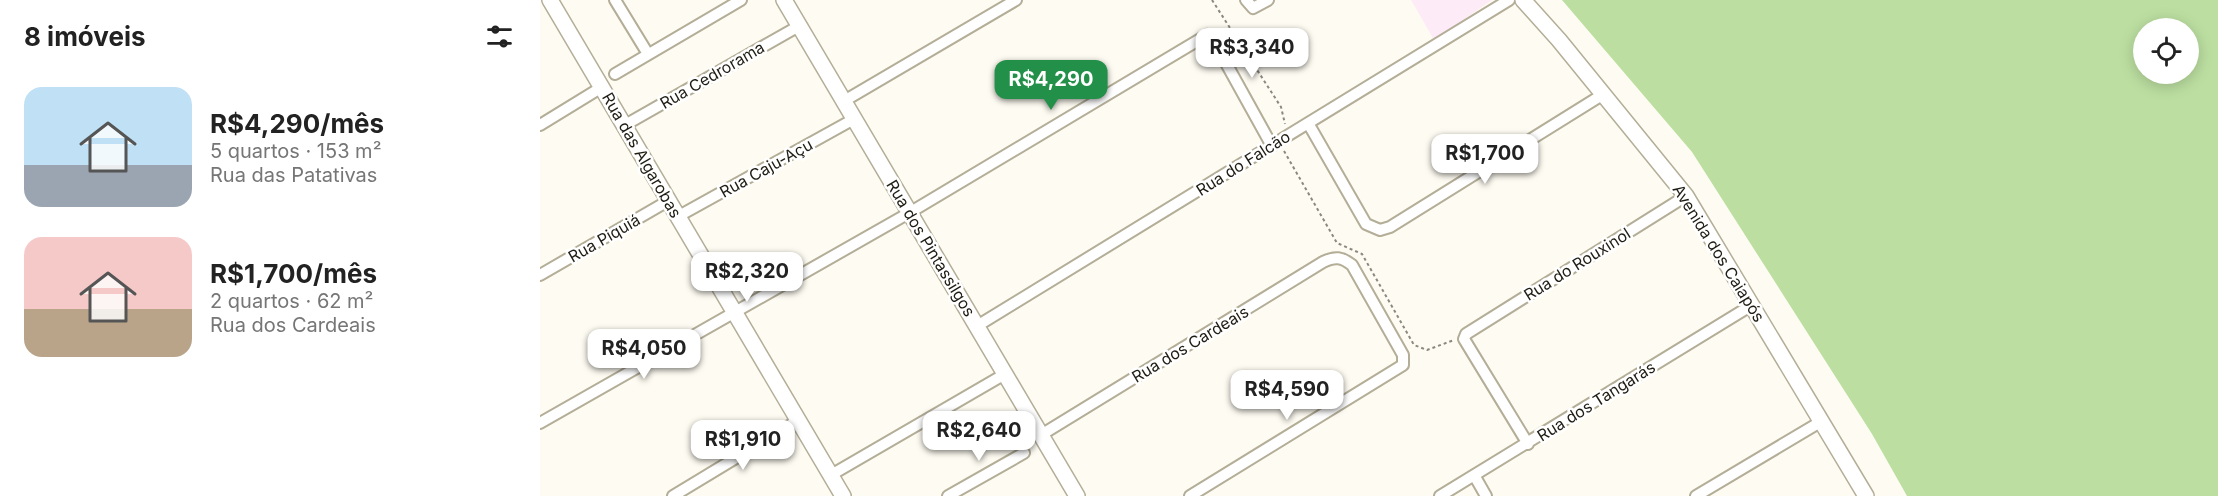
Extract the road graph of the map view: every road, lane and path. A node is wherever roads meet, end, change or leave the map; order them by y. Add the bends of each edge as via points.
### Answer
1 (550, 0) edge
2 (615, 0) edge
3 (741, 0) edge
4 (784, 0) edge
5 (1016, 0) edge
6 (1212, 0) edge
7 (1268, 0) edge
8 (1509, 0) edge
9 (1523, 0) edge
10 (1248, 3) edge
11 (799, 26) junction
12 (648, 54) junction
13 (615, 74) dead end
14 (602, 87) junction
15 (1602, 95) junction
16 (844, 101) junction
17 (854, 119) junction
18 (1308, 123) junction
19 (540, 125) edge
20 (625, 125) junction
21 (1282, 139) junction
22 (1272, 146) junction
23 (1293, 146) dead end
24 (1686, 196) junction
25 (668, 201) junction
26 (909, 213) junction
27 (677, 217) junction
28 (540, 275) edge
29 (1752, 304) junction
30 (734, 313) junction
31 (977, 326) junction
32 (1457, 342) dead end
33 (1005, 374) junction
34 (797, 421) junction
35 (1821, 421) junction
36 (540, 423) edge
37 (1041, 435) junction
38 (1528, 444) junction
39 (1024, 453) dead end
40 (831, 475) junction
41 (1474, 475) junction
42 (673, 496) edge
43 (843, 496) edge
44 (948, 496) edge
45 (1077, 496) edge
46 (1190, 496) edge
47 (1440, 496) edge
48 (1486, 496) edge
49 (1696, 496) edge
50 (1866, 496) edge

1 - 14 street, Rua das Algarobas
2 - 12 street
3 - 12 street
4 - 11 street, Rua dos Pintassilgos
5 - 16 street
6 - 21 path via 1281,108 1285,120
7 - 10 street via 1256,7
8 - 18 street, Rua do Falcão
9 - 15 street, Avenida dos Caiapós
11 - 16 street, Rua dos Pintassilgos
11 - 20 street, Rua Cedrorama
12 - 13 street
14 - 19 street
14 - 20 street, Rua das Algarobas
15 - 18 street via 1380,230 1366,224
15 - 24 street, Avenida dos Caiapós
16 - 17 street, Rua dos Pintassilgos
17 - 26 street, Rua dos Pintassilgos
17 - 27 street, Rua Caju-Açu
18 - 21 street, Rua do Falcão
20 - 25 street, Rua das Algarobas
21 - 22 street, Rua do Falcão
22 - 26 street via 1207,35
22 - 31 street, Rua do Falcão
23 - 32 path via 1283,151 1333,237 1337,243 1362,254 1414,345 1427,350 1451,340
24 - 29 street, Avenida dos Caiapós
24 - 38 street, Rua do Rouxinol via 1468,332 1464,339
25 - 27 street, Rua das Algarobas
25 - 28 street, Rua Piquiá
26 - 30 street
26 - 31 street, Rua dos Pintassilgos
27 - 30 street, Rua das Algarobas
29 - 35 street, Avenida dos Caiapós
29 - 38 street, Rua dos Tangarás
30 - 34 street, Rua das Algarobas
30 - 36 street
31 - 33 street, Rua dos Pintassilgos
33 - 37 street, Rua dos Pintassilgos
33 - 40 street
34 - 40 street, Rua das Algarobas
34 - 42 street
35 - 49 street
35 - 50 street, Avenida dos Caiapós
37 - 45 street, Rua dos Pintassilgos
37 - 46 street, Rua dos Cardeais via 1323,262 1340,258 1352,265 1403,355 1403,365
38 - 41 street, Rua dos Tangarás
39 - 44 street
40 - 43 street, Rua das Algarobas
41 - 47 street, Rua dos Tangarás
41 - 48 street

